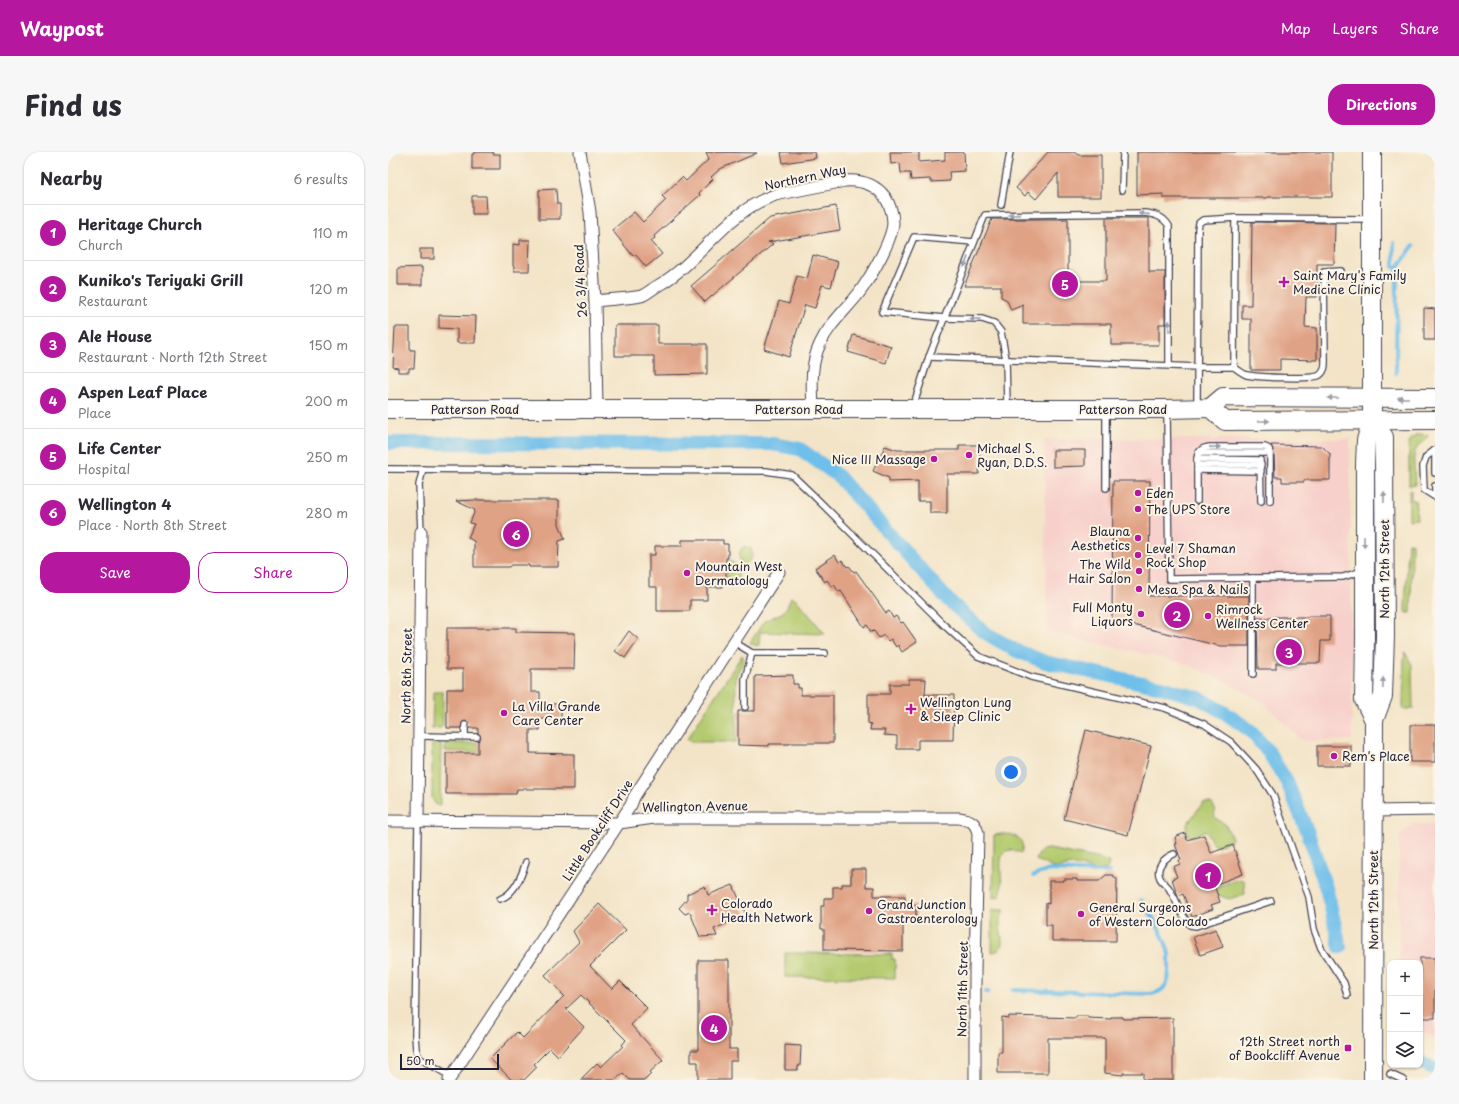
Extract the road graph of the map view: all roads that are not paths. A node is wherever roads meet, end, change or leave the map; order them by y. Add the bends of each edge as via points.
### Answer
1 (580, 152) edge
2 (1010, 152) edge
3 (1123, 152) edge
4 (1372, 152) edge
5 (1122, 190) dead end
6 (1001, 205) dead end
7 (1235, 218) junction
8 (1372, 219) junction
9 (974, 242) junction
10 (1341, 271) dead end
11 (594, 301) junction
12 (944, 318) junction
13 (929, 358) junction
14 (1006, 359) junction
15 (1169, 365) junction
16 (1198, 366) junction
17 (1234, 367) junction
18 (1372, 398) junction
19 (1435, 398) edge
20 (1204, 408) junction
21 (388, 409) edge
22 (597, 409) junction
23 (812, 409) junction
24 (913, 409) junction
25 (1007, 409) junction
26 (1106, 409) junction
27 (1167, 409) junction
28 (1372, 420) junction
29 (1435, 420) edge
30 (1435, 450) edge
31 (1197, 462) junction
32 (1261, 468) junction
33 (388, 469) edge
34 (423, 469) junction
35 (1435, 473) edge
36 (1435, 486) edge
37 (1106, 488) dead end
38 (1435, 491) edge
39 (1435, 497) edge
40 (1197, 501) dead end
41 (1261, 501) dead end
42 (1270, 501) dead end
43 (421, 532) joint
44 (1384, 569) junction
45 (1364, 570) junction
46 (779, 572) dead end
47 (1253, 578) junction
48 (734, 642) junction
49 (752, 653) junction
50 (825, 653) dead end
51 (1253, 674) dead end
52 (745, 707) dead end
53 (1374, 720) junction
54 (466, 725) dead end
55 (419, 736) junction
56 (465, 736) junction
57 (477, 737) dead end
58 (1374, 810) junction
59 (1435, 810) edge
60 (388, 821) edge
61 (418, 821) junction
62 (619, 823) junction
63 (976, 826) joint
64 (1174, 854) dead end
65 (526, 862) dead end
66 (500, 899) dead end
67 (1271, 901) dead end
68 (1347, 995) dead end
69 (1390, 1074) dead end
70 (451, 1078) edge
71 (975, 1080) edge
72 (1373, 1080) edge
73 (1403, 1080) edge

1 - 11 street, 26 3/4 Road via 590,212
2 - 6 lane
3 - 5 lane
4 - 8 main road, North 12th Street
7 - 8 lane
7 - 16 lane via 1203,220 1199,223
7 - 17 lane
8 - 18 main road, North 12th Street
9 -> 12 lane
9 - 12 lane via 914,237 882,312
15 -> 9 lane via 1169,226 1166,220 1144,213 985,215
10 - 17 lane via 1324,272 1326,358 1324,370 1319,376 1258,377 1245,375
11 - 22 street, 26 3/4 Road
11 - 23 street, Northern Way via 641,296 673,276 738,214 765,198 845,181 869,184 887,200 892,215 892,230 879,261 821,342 813,363
12 - 13 lane
14 -> 12 lane via 1001,332 994,323 982,319
13 - 14 lane
13 - 24 lane
14 - 15 lane
14 - 25 lane
15 - 16 lane
16 - 17 lane
16 - 20 lane
19 -> 18 main road
18 -> 20 main road via 1223,397
18 - 28 main road, North 12th Street
20 - 27 main road, Patterson Road
20 -> 28 main road via 1225,421
21 - 22 main road, Patterson Road
22 - 23 main road, Patterson Road
23 - 24 main road, Patterson Road
24 - 25 main road, Patterson Road
25 - 26 main road, Patterson Road
26 - 27 main road, Patterson Road
26 - 37 lane
27 - 47 lane via 1169,579
28 - 29 main road
44 -> 28 main road, North 12th Street via 1384,437
28 -> 45 main road, North 12th Street via 1366,440
30 - 35 lane
30 - 39 lane via 1426,457 1423,466 1424,490
31 - 32 lane
31 - 32 lane via 1260,460
31 - 40 lane
31 -> 42 lane via 1202,448 1265,447 1270,453
32 - 41 lane
33 - 34 lane
34 - 43 lane via 419,485
34 - 68 lane via 766,471 792,475 978,656 1031,677 1165,708 1204,724 1231,742 1256,769 1273,795 1309,897 1314,929 1321,948 1344,983
36 - 38 lane
43 - 55 street, North 8th Street
44 - 45 main road
53 -> 44 main road, North 12th Street via 1383,696
45 - 47 lane via 1343,577
45 - 53 main road, North 12th Street via 1364,700
46 - 48 street, Little Bookcliff Drive
47 - 51 lane
48 - 49 lane
48 - 62 street, Little Bookcliff Drive
49 - 50 lane
49 - 52 lane via 745,679
53 - 58 main road, North 12th Street
54 - 56 lane
55 - 56 lane
55 - 61 street, North 8th Street
56 - 57 lane
58 - 59 street
58 - 72 main road, North 12th Street
60 - 61 street, Wellington Avenue
61 - 62 street, Wellington Avenue
61 - 70 lane via 416,1049 419,1058
62 - 63 street, Wellington Avenue via 654,818 959,818 969,820
62 - 70 street, Little Bookcliff Drive
63 - 71 street, North 11th Street via 978,833
64 - 67 lane via 1167,856 1158,870 1160,878 1170,889 1182,915 1190,925 1196,926
65 - 66 lane via 509,895
69 - 73 lane

